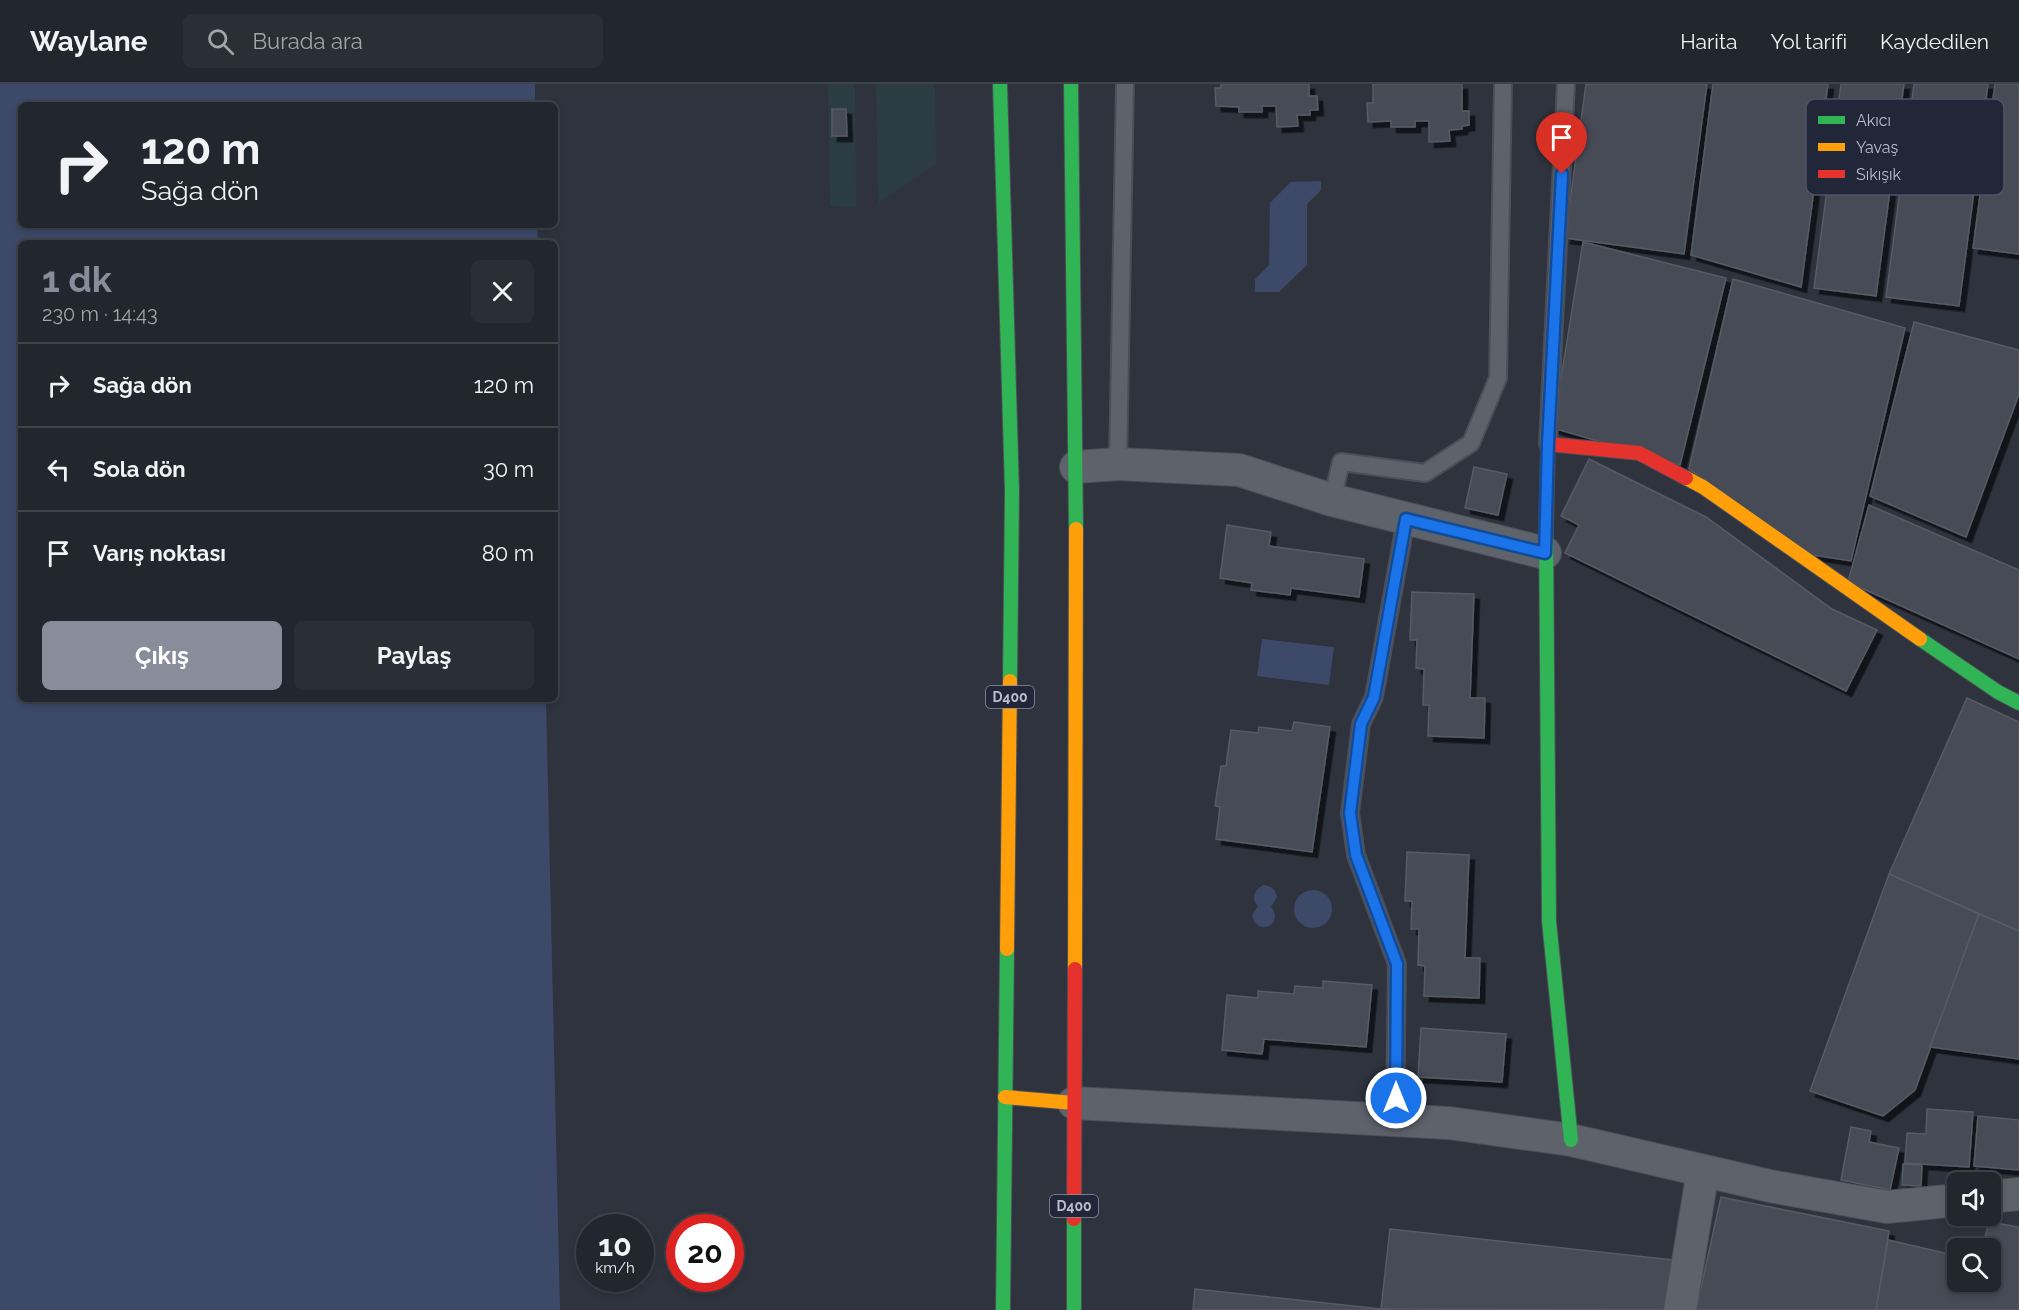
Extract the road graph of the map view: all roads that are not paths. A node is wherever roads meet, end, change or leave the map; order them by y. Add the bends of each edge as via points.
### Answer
1 (1000, 84) edge
2 (1071, 84) edge
3 (1125, 84) edge
4 (1503, 84) edge
5 (1566, 84) edge
6 (1548, 444) junction
7 (1118, 464) junction
8 (1076, 467) junction
9 (1332, 500) junction
10 (1406, 519) junction
11 (1545, 553) junction
12 (2019, 703) edge
13 (1005, 1098) junction
14 (1074, 1103) junction
15 (1395, 1120) junction
16 (1571, 1140) junction
17 (1703, 1171) junction
18 (2019, 1194) edge
19 (2001, 1196) edge
20 (1947, 1201) edge
21 (1003, 1310) edge
22 (1074, 1310) edge
23 (1680, 1310) edge

1 - 13 main road, D400 via 1012,491
2 - 8 main road, D400
3 - 7 lane
4 - 9 lane via 1498,378 1471,443 1425,473 1341,462
5 - 6 lane
6 - 11 main road
6 - 12 main road via 1639,453 1703,487 1845,588
7 - 8 street
7 - 9 street via 1179,476 1239,470
8 - 14 main road, D400
9 - 10 street
10 - 11 street
10 - 15 lane via 1374,697 1361,724 1350,813 1356,855 1397,964
11 - 16 main road via 1549,921
13 - 14 main road
13 - 21 main road, D400
14 - 15 street
14 - 22 main road, D400
15 - 16 street via 1449,1123
16 - 17 street
17 - 20 street via 1887,1207
17 - 23 street
18 - 19 street

